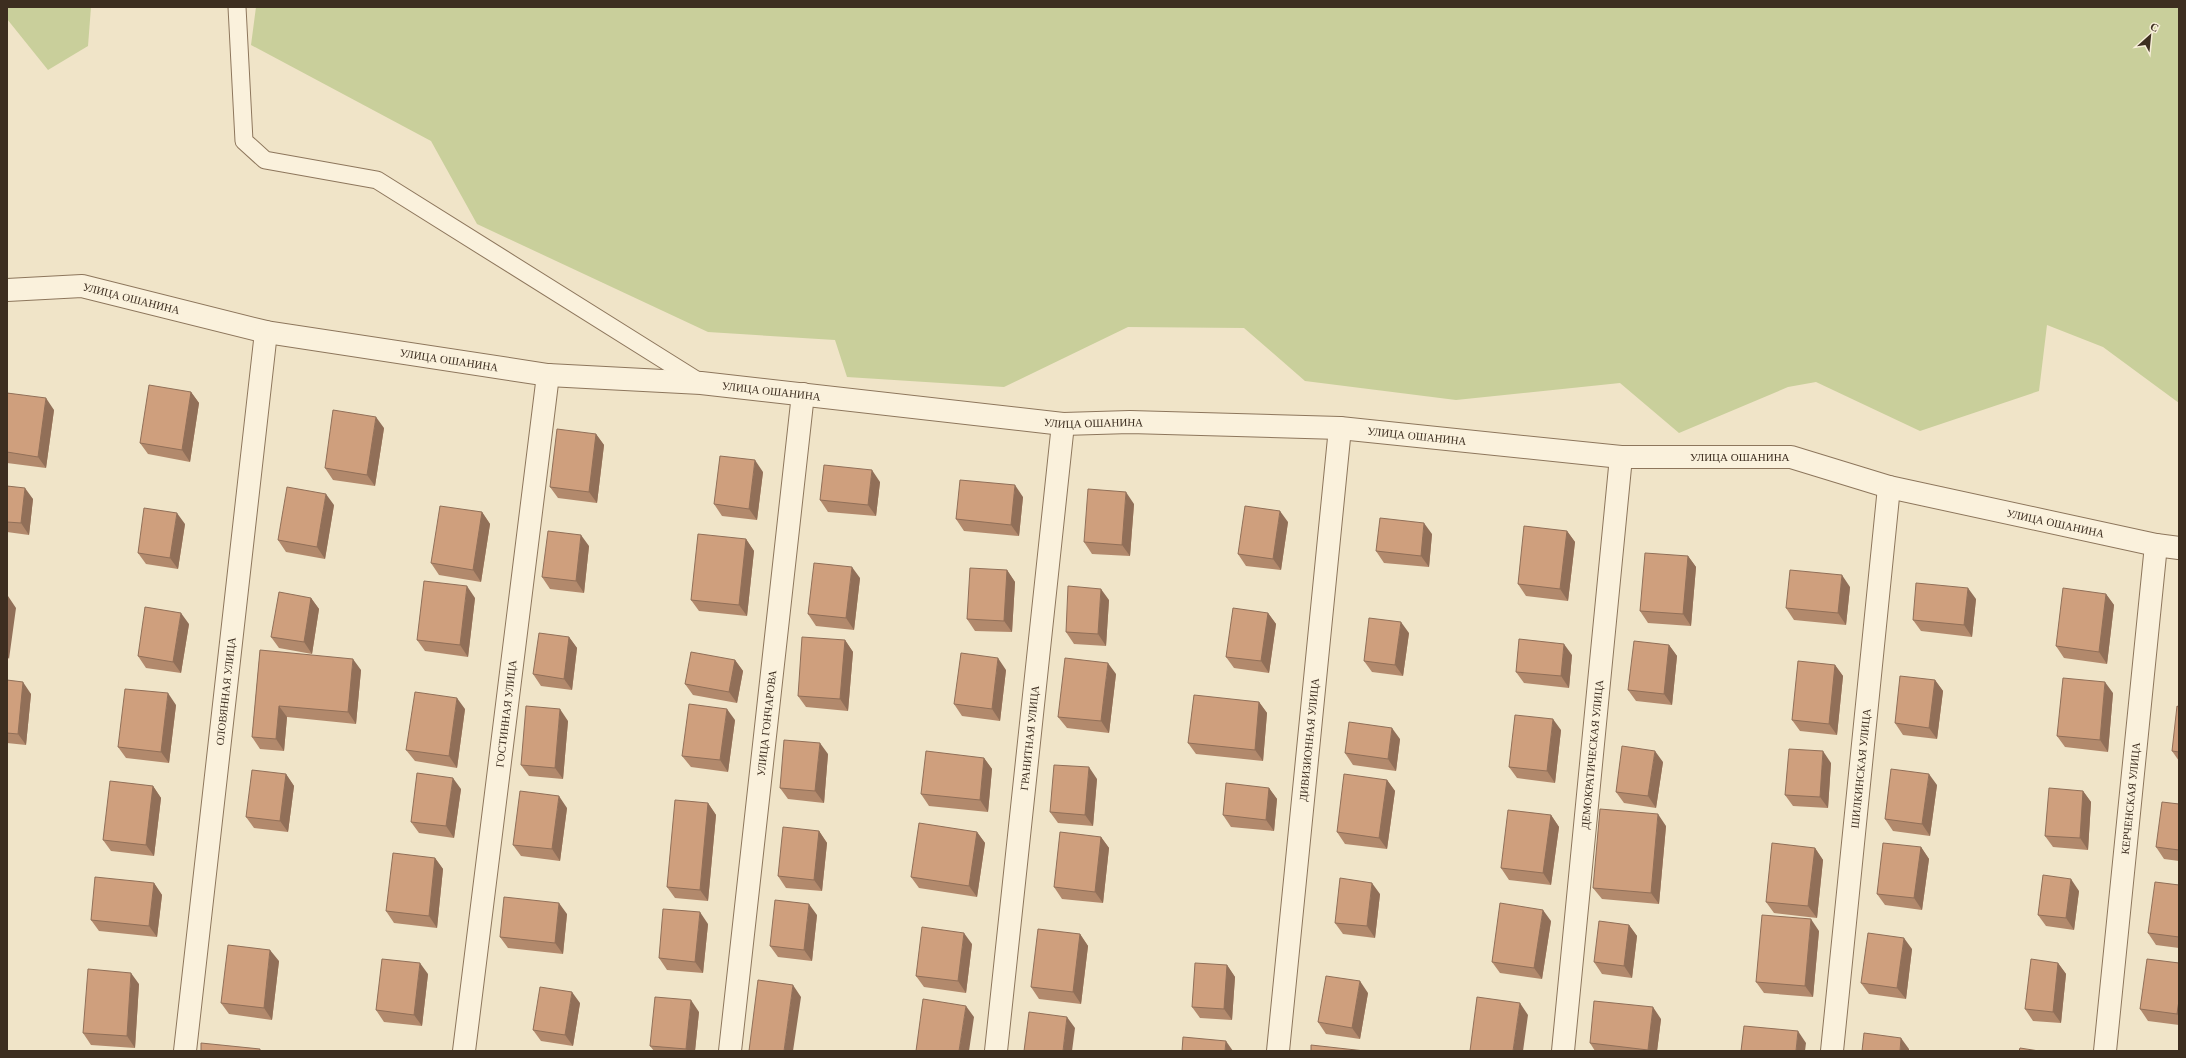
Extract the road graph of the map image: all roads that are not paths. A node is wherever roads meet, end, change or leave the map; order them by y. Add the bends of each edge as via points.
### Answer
1 (237, 7) edge
2 (7, 290) edge
3 (266, 332) junction
4 (548, 375) junction
5 (701, 384) junction
6 (803, 394) junction
7 (1063, 424) junction
8 (1340, 428) junction
9 (1621, 457) junction
10 (1889, 487) junction
11 (2156, 545) junction
12 (2179, 548) edge
13 (184, 1051) edge
14 (464, 1051) edge
15 (730, 1051) edge
16 (996, 1051) edge
17 (1278, 1051) edge
18 (1563, 1051) edge
19 (1832, 1051) edge
20 (2105, 1051) edge

1 - 5 lane via 244,141 265,160 377,180
2 - 3 street, УЛИЦА ОШАНИНА via 82,286
3 - 4 street, УЛИЦА ОШАНИНА
3 - 13 street, ОЛОВЯННАЯ УЛИЦА
4 - 5 street, УЛИЦА ОШАНИНА
4 - 14 street, ГОСТИННАЯ УЛИЦА
5 - 6 street, УЛИЦА ОШАНИНА
6 - 7 street, УЛИЦА ОШАНИНА
6 - 15 street, УЛИЦА ГОНЧАРОВА
7 - 8 street, УЛИЦА ОШАНИНА via 1130,422
7 - 16 street, ГРАНИТНАЯ УЛИЦА
8 - 9 street, УЛИЦА ОШАНИНА
8 - 17 street, ДИВИЗИОННАЯ УЛИЦА
9 - 10 street, УЛИЦА ОШАНИНА via 1791,457
9 - 18 street, ДЕМОКРАТИЧЕСКАЯ УЛИЦА
10 - 11 street, УЛИЦА ОШАНИНА
10 - 19 street, ШИЛКИНСКАЯ УЛИЦА
11 - 12 street, УЛИЦА ОШАНИНА
11 - 20 street, КЕРЧЕНСКАЯ УЛИЦА

